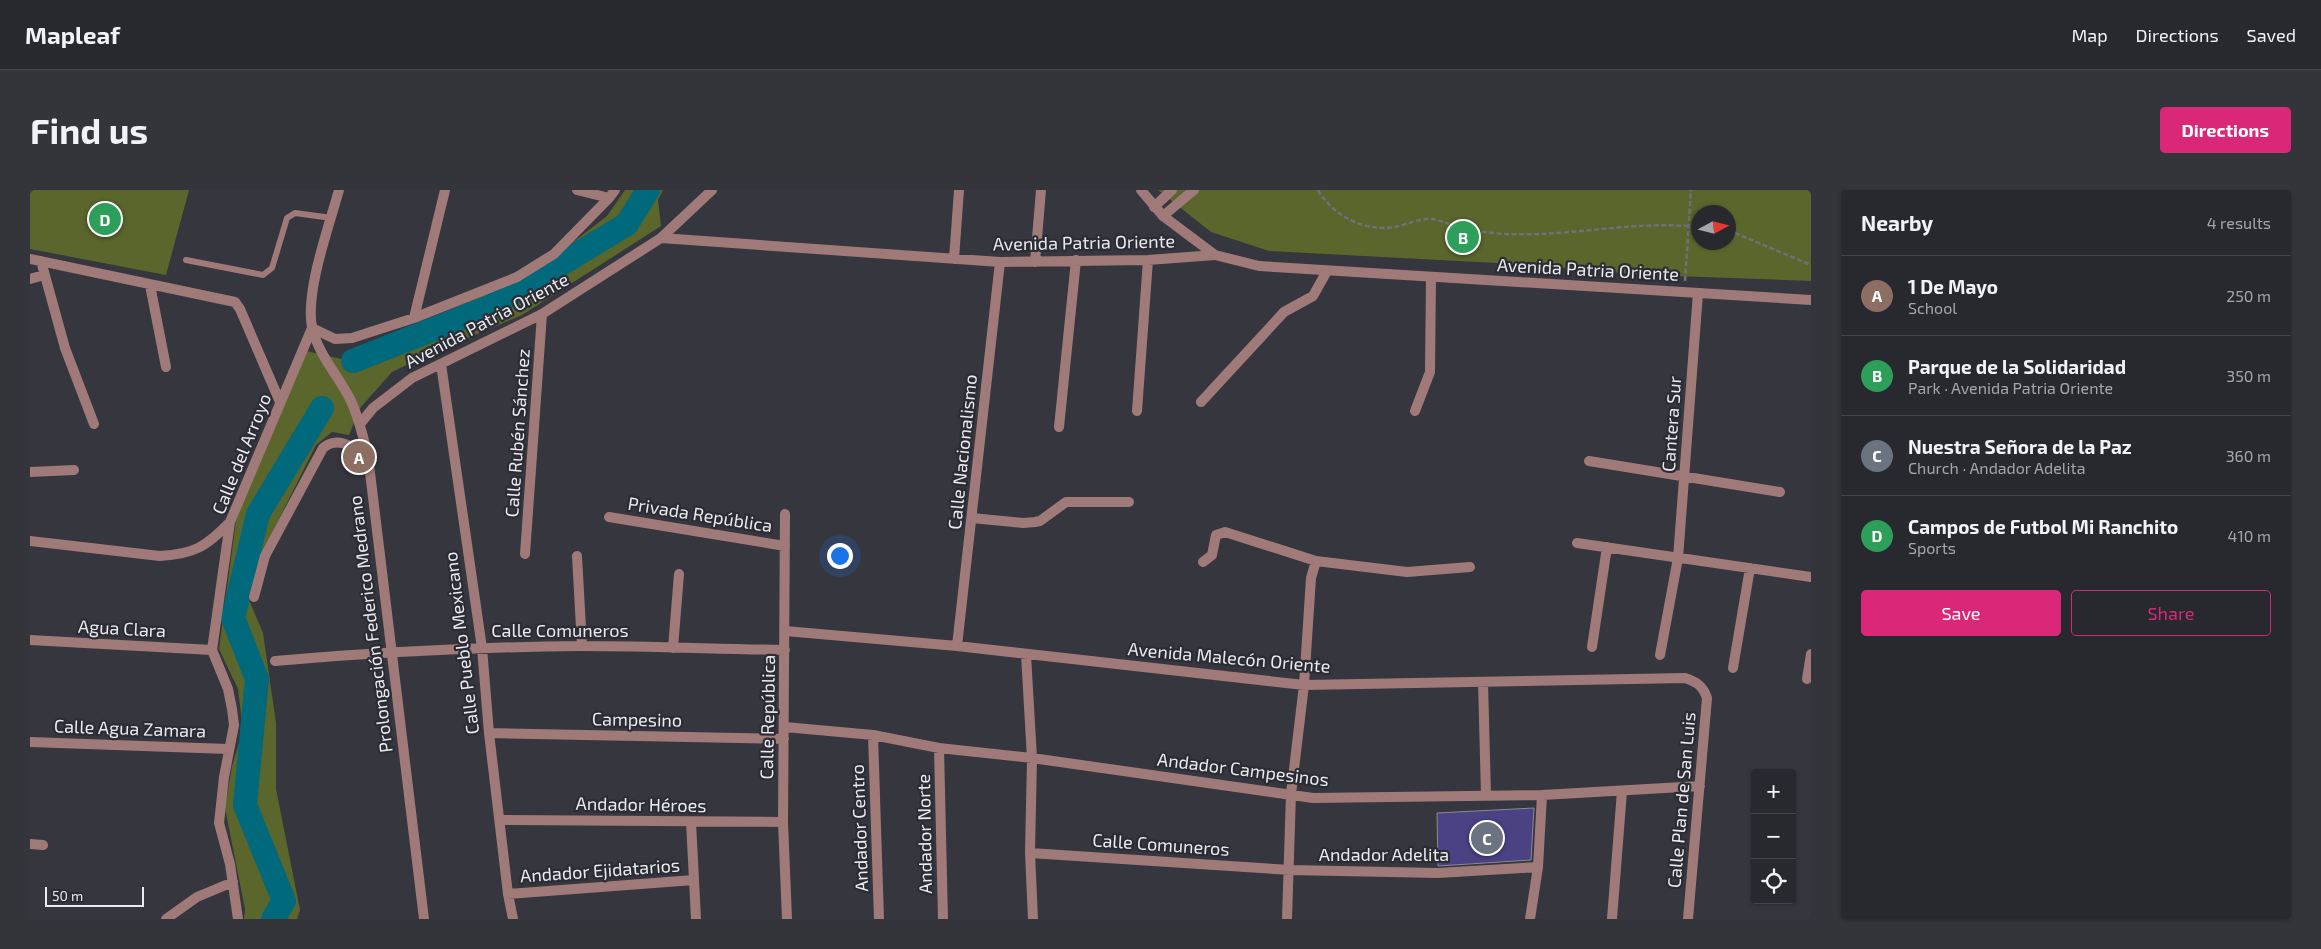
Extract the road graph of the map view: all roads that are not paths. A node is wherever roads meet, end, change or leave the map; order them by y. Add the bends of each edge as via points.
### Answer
1 (339, 190) edge
2 (445, 190) edge
3 (577, 190) edge
4 (712, 190) edge
5 (958, 190) edge
6 (1041, 190) edge
7 (1141, 190) edge
8 (1172, 190) edge
9 (1194, 190) edge
10 (612, 194) edge
11 (1154, 207) junction
12 (1163, 216) junction
13 (332, 218) junction
14 (660, 238) junction
15 (1215, 255) junction
16 (30, 259) edge
17 (954, 259) junction
18 (186, 260) dead end
19 (1076, 260) junction
20 (1148, 260) junction
21 (41, 261) junction
22 (1000, 262) junction
23 (1035, 262) junction
24 (1327, 271) junction
25 (44, 275) junction
26 (1431, 278) junction
27 (30, 280) edge
28 (150, 285) junction
29 (1698, 293) junction
30 (1811, 300) edge
31 (542, 314) junction
32 (414, 318) junction
33 (312, 328) junction
34 (441, 364) junction
35 (166, 367) dead end
36 (280, 402) junction
37 (1201, 402) dead end
38 (1137, 411) dead end
39 (1415, 411) dead end
40 (94, 424) dead end
41 (360, 424) junction
42 (1059, 427) dead end
43 (368, 456) junction
44 (1589, 460) dead end
45 (74, 470) dead end
46 (30, 472) edge
47 (1685, 476) junction
48 (1780, 492) dead end
49 (1129, 502) dead end
50 (785, 514) dead end
51 (609, 517) dead end
52 (972, 518) junction
53 (230, 522) junction
54 (30, 541) edge
55 (1577, 543) dead end
56 (785, 546) junction
57 (1607, 547) junction
58 (525, 554) dead end
59 (577, 556) dead end
60 (1678, 558) junction
61 (1316, 561) junction
62 (1204, 562) dead end
63 (1470, 566) dead end
64 (1750, 568) junction
65 (679, 574) dead end
66 (1811, 577) edge
67 (254, 597) dead end
68 (785, 631) junction
69 (30, 640) edge
70 (582, 646) junction
71 (958, 646) junction
72 (1592, 647) dead end
73 (482, 648) junction
74 (673, 648) junction
75 (212, 650) junction
76 (785, 650) junction
77 (390, 651) junction
78 (1811, 654) edge
79 (1026, 655) junction
80 (1660, 655) dead end
81 (275, 661) dead end
82 (1733, 668) dead end
83 (1807, 678) dead end
84 (1483, 682) junction
85 (1304, 684) junction
86 (1701, 685) joint
87 (785, 727) junction
88 (489, 733) junction
89 (873, 735) junction
90 (784, 739) junction
91 (30, 742) edge
92 (939, 748) junction
93 (228, 749) junction
94 (1032, 758) junction
95 (1700, 786) junction
96 (1622, 791) junction
97 (1291, 794) junction
98 (1486, 795) junction
99 (1542, 795) junction
100 (500, 820) junction
101 (691, 822) junction
102 (783, 822) junction
103 (30, 844) edge
104 (43, 845) dead end
105 (1030, 853) junction
106 (1538, 867) junction
107 (1290, 870) junction
108 (694, 880) junction
109 (233, 882) junction
110 (508, 894) junction
111 (166, 919) edge
112 (238, 919) edge
113 (424, 919) edge
114 (514, 919) edge
115 (696, 919) edge
116 (787, 919) edge
117 (879, 919) edge
118 (943, 919) edge
119 (1033, 919) edge
120 (1287, 919) edge
121 (1530, 919) edge
122 (1612, 919) edge
123 (1688, 919) edge

1 - 13 street, Prolongación Federico Medrano
2 - 32 street
3 - 10 street
4 - 14 street, Avenida Patria Oriente
5 - 17 street
6 - 23 street
7 - 11 street, Avenida Patria Oriente
8 - 11 street
9 - 12 street
10 - 32 street via 554,254 536,267
11 - 12 street, Avenida Patria Oriente
12 - 15 street, Avenida Patria Oriente
13 - 18 lane via 295,213 287,218 272,268 263,275
13 - 33 street, Prolongación Federico Medrano via 315,281 310,309
14 - 17 street, Avenida Patria Oriente
14 - 31 street, Avenida Patria Oriente
15 - 20 street, Avenida Patria Oriente
15 - 24 street, Avenida Patria Oriente via 1260,266
16 - 21 street
17 - 22 street, Avenida Patria Oriente
19 - 20 street, Avenida Patria Oriente
19 - 23 street, Avenida Patria Oriente
19 - 42 street
20 - 38 street
21 - 25 street
21 - 28 street
22 - 23 street, Avenida Patria Oriente
22 - 52 street, Calle Nacionalismo
24 - 26 street, Avenida Patria Oriente
24 - 37 street via 1313,296 1284,312
25 - 27 street
25 - 40 street via 65,348
26 - 29 street, Avenida Patria Oriente
26 - 39 street via 1430,372
28 - 35 street
28 - 36 street via 232,300 238,305
29 - 30 street, Avenida Patria Oriente
29 - 47 street, Cantera Sur
31 - 34 street, Avenida Patria Oriente
31 - 58 street, Calle Rubén Sánchez
32 - 33 street via 341,340
33 - 36 street, Calle del Arroyo
33 - 41 street, Prolongación Federico Medrano
34 - 41 street, Avenida Patria Oriente via 412,378 373,408
34 - 73 street, Calle Pueblo Mexicano
36 - 53 street, Calle del Arroyo
41 - 43 street, Prolongación Federico Medrano
43 - 67 street via 340,442 324,448 265,556
43 - 77 street, Prolongación Federico Medrano
44 - 47 street
45 - 46 street
47 - 48 street
47 - 60 street, Cantera Sur
49 - 52 street via 1066,502 1040,521 1029,523
50 - 56 street, Calle República
51 - 56 street, Privada República
52 - 71 street, Calle Nacionalismo
53 - 54 street via 200,548 173,555
53 - 75 street, Calle del Arroyo
55 - 57 street
56 - 68 street, Calle República
57 - 60 street
57 - 72 street
59 - 70 street
60 - 64 street
60 - 80 street, Cantera Sur
61 - 62 street via 1225,532 1216,535 1212,555
61 - 63 street via 1407,572
61 - 85 street via 1311,578
64 - 66 street
64 - 82 street
65 - 74 street
68 - 71 street, Avenida Malecón Oriente
68 - 76 street, Calle República
69 - 75 street, Agua Clara
70 - 73 street, Calle Comuneros
70 - 74 street, Calle Comuneros
71 - 79 street, Avenida Malecón Oriente
73 - 77 street, Calle Comuneros
73 - 88 street, Calle Pueblo Mexicano
74 - 76 street, Calle Comuneros
75 - 93 street via 228,689 232,709 234,725
76 - 87 street, Calle República
77 - 81 street, Calle Comuneros
77 - 113 street, Prolongación Federico Medrano
78 - 83 street
79 - 85 street, Avenida Malecón Oriente
79 - 94 street
84 - 85 street, Avenida Malecón Oriente
84 - 86 street, Avenida Malecón Oriente via 1685,678
84 - 98 street
85 - 97 street
86 - 95 street, Calle Plan de San Luis via 1707,698
87 - 89 street, Andador Campesinos
87 - 90 street, Calle República
88 - 90 street, Campesino
88 - 100 street, Calle Pueblo Mexicano
89 - 92 street, Andador Campesinos
89 - 117 street, Andador Centro
90 - 102 street, Calle República
91 - 93 street, Calle Agua Zamara
92 - 94 street, Andador Campesinos
92 - 118 street, Andador Norte
93 - 109 street via 219,823
94 - 97 street, Andador Campesinos
94 - 105 street
95 - 96 street, Andador Campesinos
95 - 123 street, Calle Plan de San Luis
96 - 99 street, Andador Campesinos
96 - 122 street
97 - 98 street, Andador Campesinos via 1313,798
97 - 107 street
98 - 99 street, Andador Campesinos
99 - 106 street
100 - 101 street, Andador Héroes
100 - 110 street, Calle Pueblo Mexicano
101 - 102 street, Andador Héroes
101 - 108 street
102 - 116 street, Calle República
103 - 104 street
105 - 107 street, Calle Comuneros
105 - 119 street
106 - 107 street, Andador Adelita via 1438,873
106 - 121 street
107 - 120 street
108 - 110 street, Andador Ejidatarios
108 - 115 street
109 - 111 street via 197,897
109 - 112 street
110 - 114 street, Calle Pueblo Mexicano

